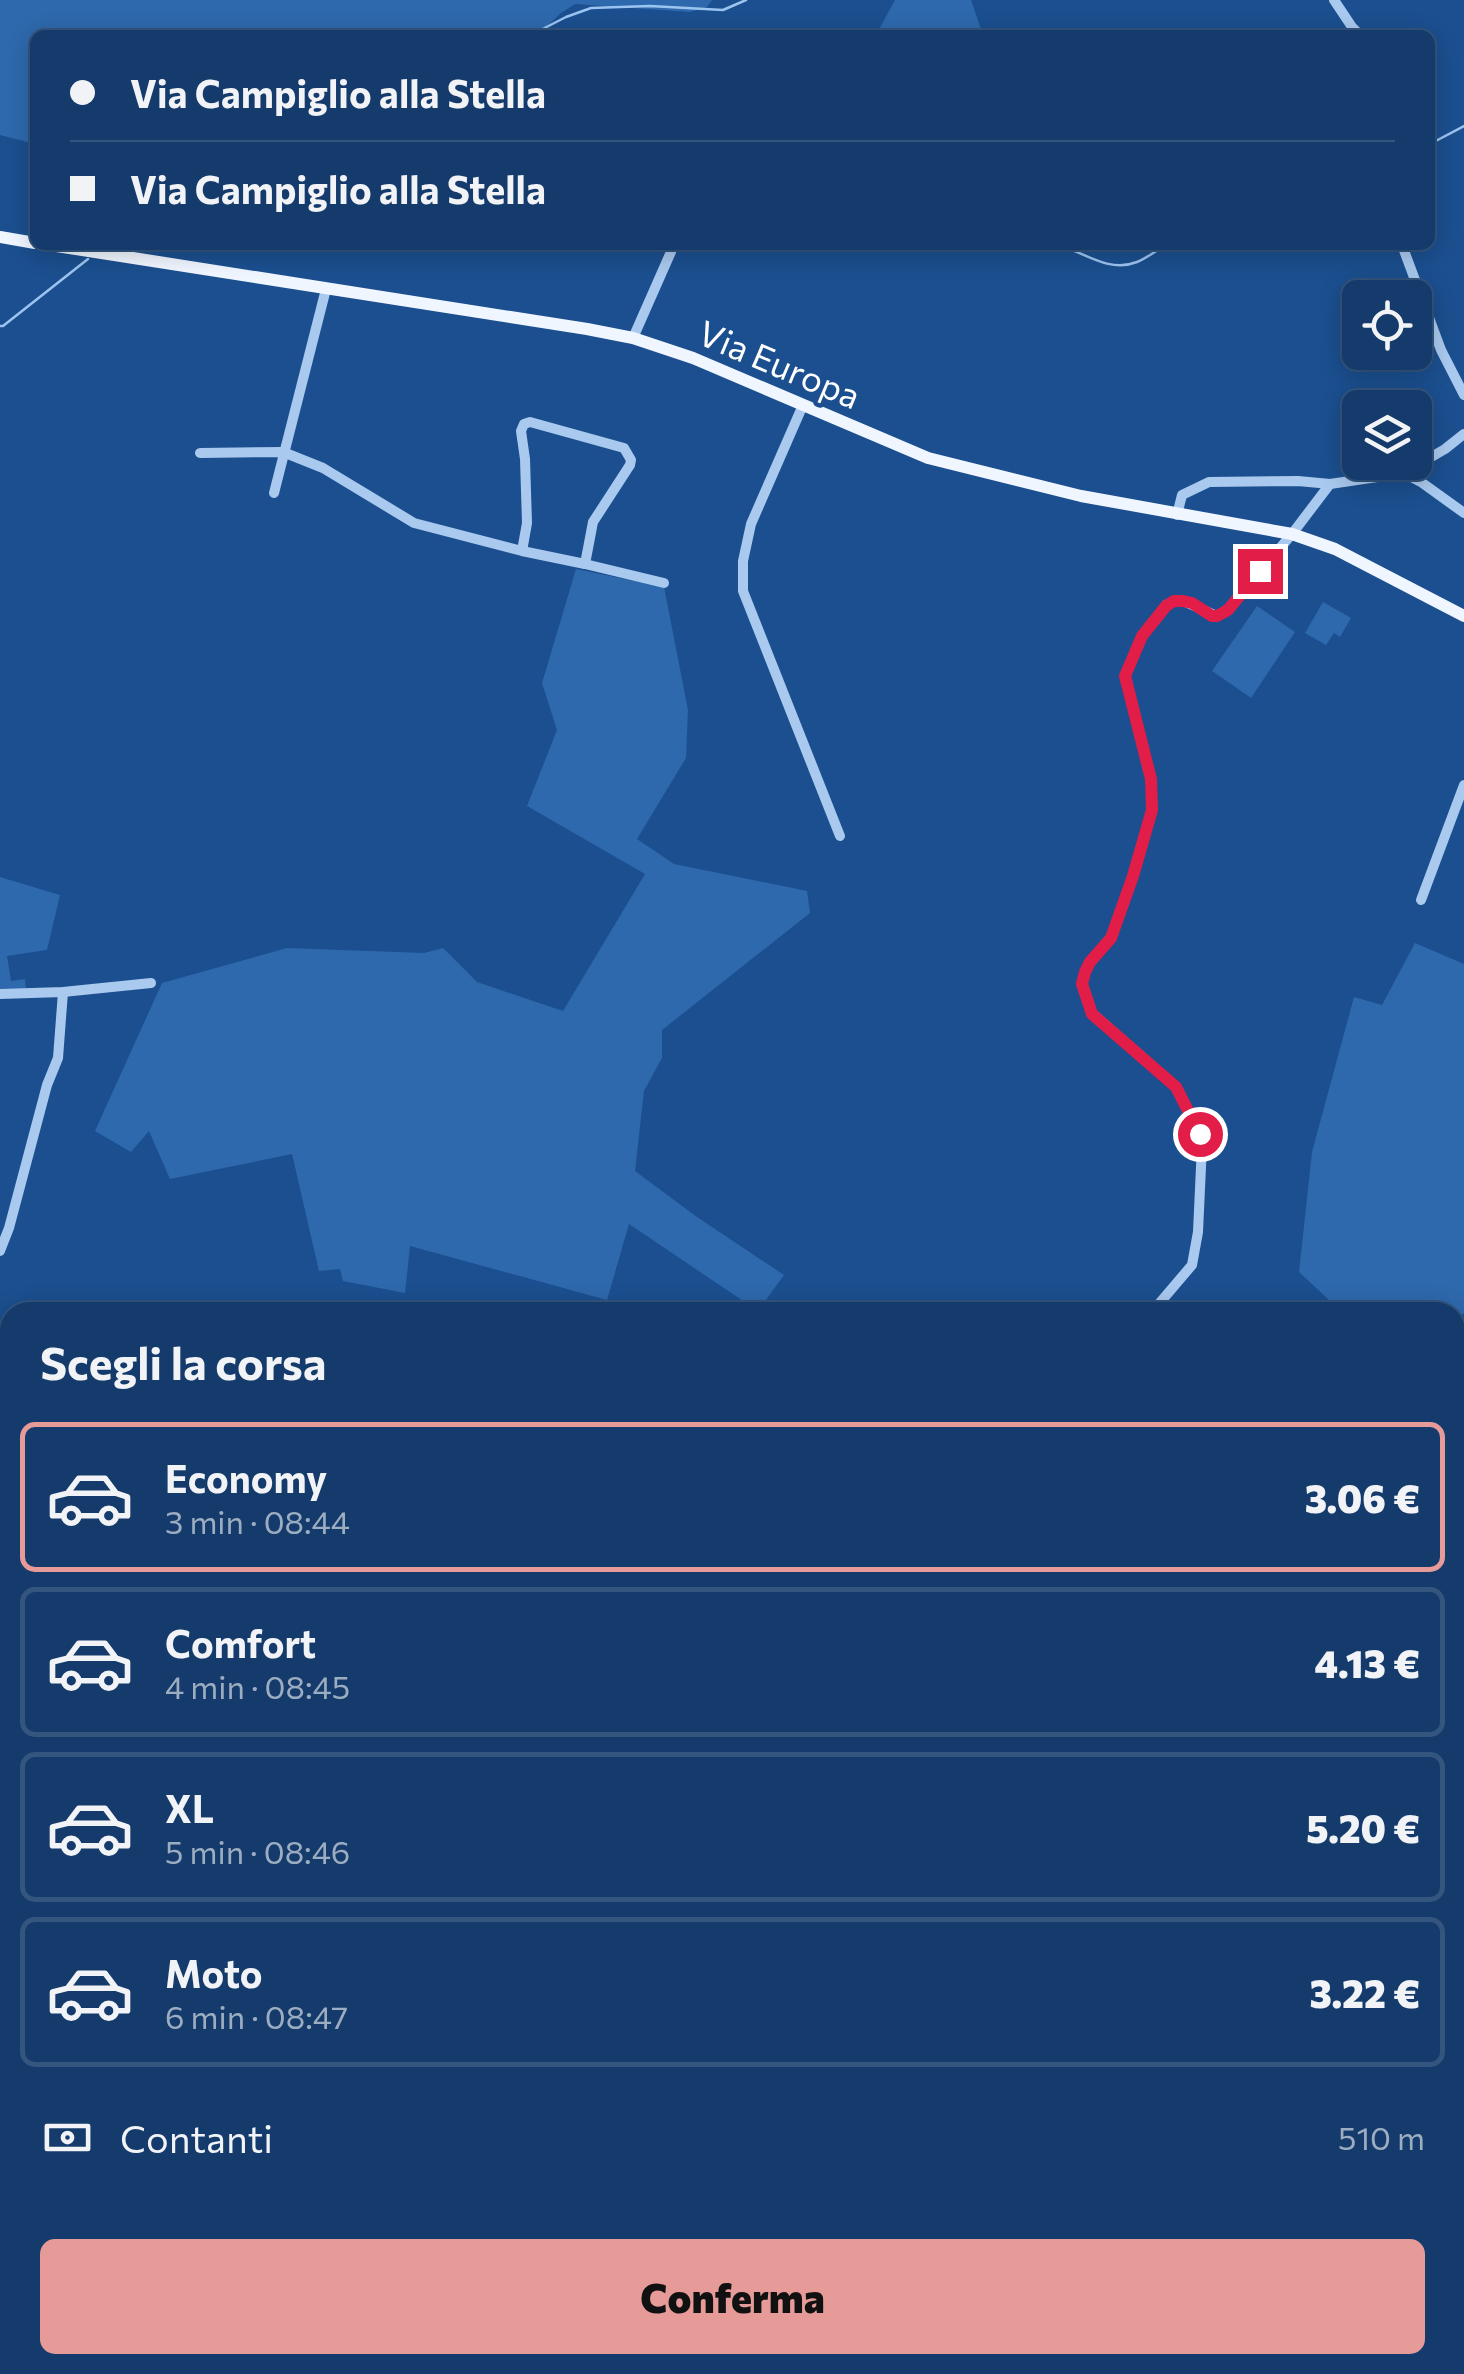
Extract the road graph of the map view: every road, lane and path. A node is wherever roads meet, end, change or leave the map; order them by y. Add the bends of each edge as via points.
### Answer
1 (1334, 0) edge
2 (1356, 30) edge
3 (0, 237) edge
4 (30, 241) edge
5 (81, 250) edge
6 (672, 250) edge
7 (1404, 250) edge
8 (326, 289) junction
9 (633, 338) junction
10 (1464, 395) edge
11 (803, 404) junction
12 (1464, 434) edge
13 (283, 452) junction
14 (200, 454) dead end
15 (1432, 457) edge
16 (1357, 480) edge
17 (1414, 480) edge
18 (1330, 484) junction
19 (274, 492) dead end
20 (1464, 513) edge
21 (1177, 515) junction
22 (1292, 534) junction
23 (522, 551) junction
24 (585, 564) junction
25 (664, 582) dead end
26 (1464, 616) edge
27 (1464, 786) edge
28 (840, 836) dead end
29 (1421, 900) dead end
30 (151, 983) dead end
31 (63, 992) junction
32 (0, 994) edge
33 (0, 1251) edge
34 (1161, 1302) edge

1 - 2 street
3 - 4 main road
5 - 8 main road, Via Europa
6 - 9 street
7 - 10 street
8 - 9 main road, Via Europa
8 - 13 street
9 - 11 main road, Via Europa
11 - 21 main road, Via Europa via 944,463
11 - 28 street via 751,524 743,591
12 - 15 street
13 - 14 street
13 - 19 street
13 - 23 street via 414,523
16 - 18 street
17 - 20 street
18 - 21 street via 1210,482 1182,496
18 - 22 street
21 - 22 main road, Via Europa
22 - 26 main road, Via Europa
22 - 34 street via 1228,610 1212,616 1183,601 1166,606 1142,636 1125,676 1151,779 1152,810 1111,938 1082,984 1092,1014 1176,1087 1200,1134 1192,1265
23 - 24 street
23 - 24 street via 528,523 521,431 530,422 618,445 631,460 592,522
24 - 25 street
27 - 29 street
30 - 31 street
31 - 32 street
31 - 33 street via 58,1058

